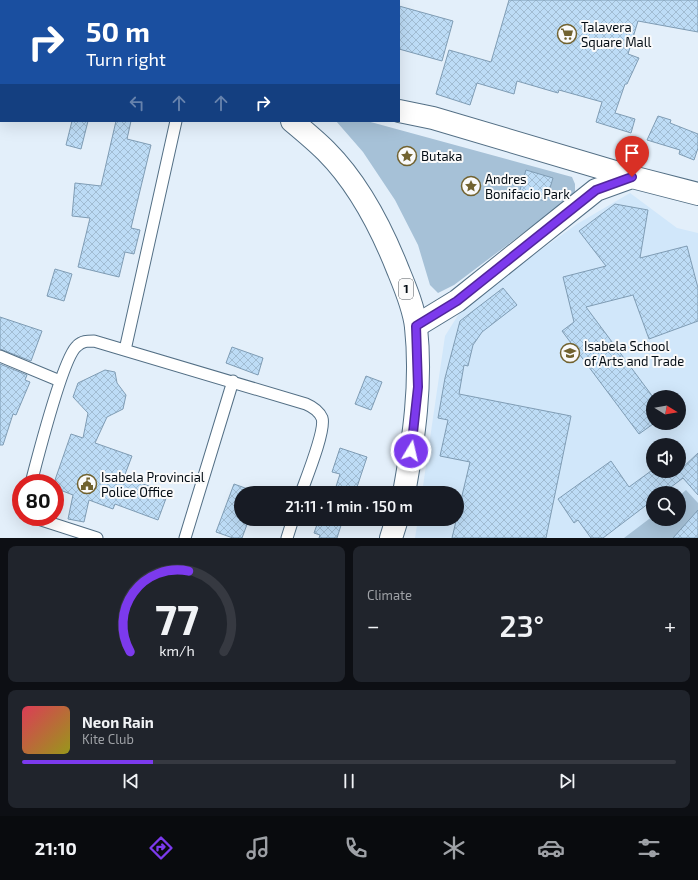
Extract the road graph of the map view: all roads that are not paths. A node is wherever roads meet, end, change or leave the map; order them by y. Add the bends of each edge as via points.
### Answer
1 (400, 111) edge
2 (176, 122) edge
3 (293, 122) edge
4 (632, 177) junction
5 (698, 194) edge
6 (416, 326) junction
7 (125, 350) junction
8 (0, 356) edge
9 (60, 381) junction
10 (233, 381) junction
11 (34, 474) edge
12 (304, 486) edge
13 (405, 486) edge
14 (49, 526) edge
15 (291, 526) edge
16 (395, 526) edge
17 (65, 534) edge
18 (97, 538) edge
19 (185, 538) edge
20 (287, 538) edge
21 (391, 538) edge

1 - 4 main road via 433,118
2 - 7 lane
3 - 6 main road, 1 via 327,152 353,183 373,216 390,249
4 - 5 main road
4 - 6 main road via 596,190 457,301
6 - 13 main road, 1 via 418,387 415,427
7 - 9 lane via 85,341 76,346 71,353
7 - 10 lane
8 - 9 lane
9 - 11 lane
10 - 12 lane via 306,404 317,410 322,419 322,431
10 - 19 lane
14 - 17 lane
15 - 20 lane
16 - 21 main road
17 - 18 lane

